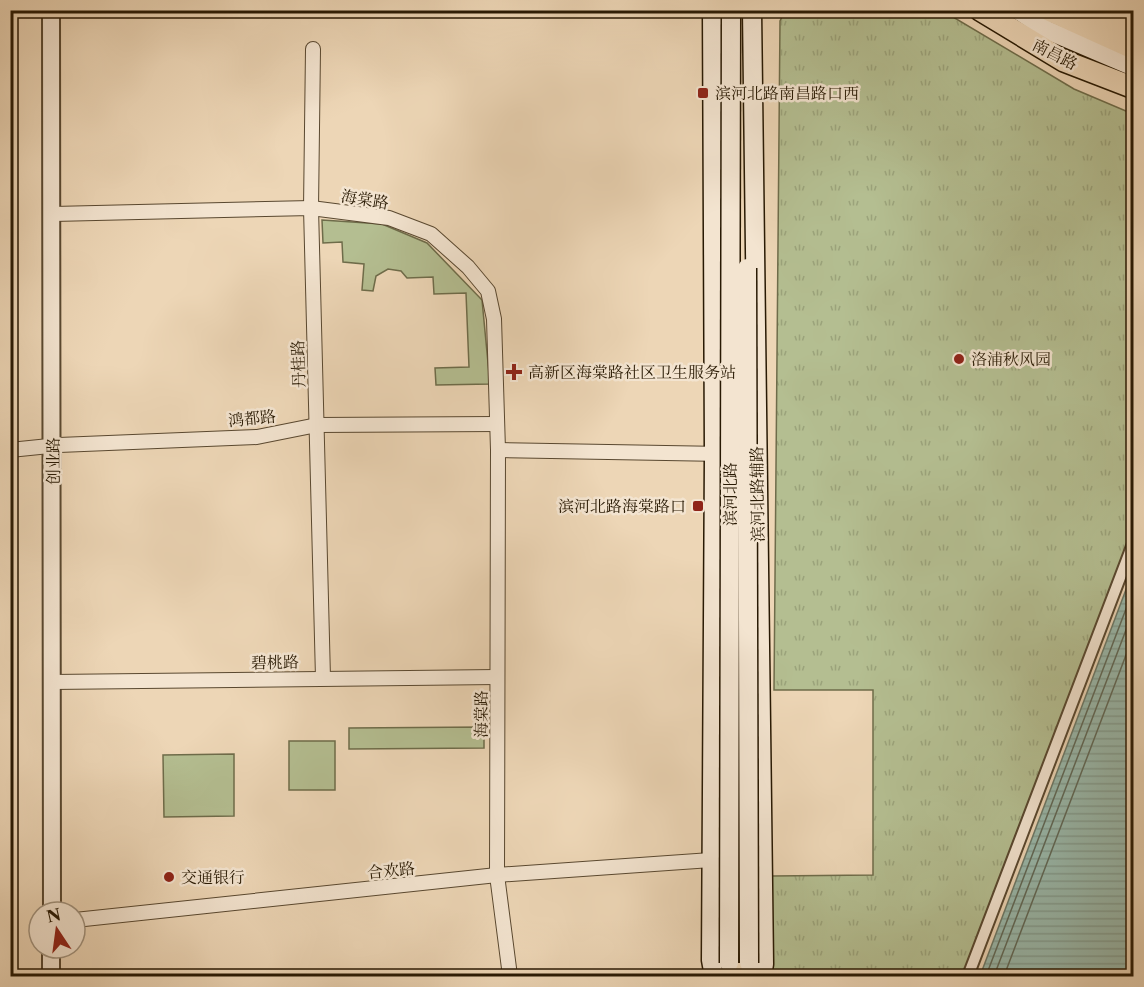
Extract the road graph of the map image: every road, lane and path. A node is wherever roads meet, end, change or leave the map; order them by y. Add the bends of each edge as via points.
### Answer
1 (51, 10) edge
2 (58, 10) edge
3 (712, 10) edge
4 (731, 10) edge
5 (980, 10) edge
6 (1018, 10) edge
7 (1050, 10) edge
8 (1097, 10) edge
9 (753, 14) edge
10 (1134, 27) edge
11 (1134, 48) edge
12 (313, 50) dead end
13 (1134, 67) edge
14 (1134, 88) edge
15 (311, 208) junction
16 (56, 213) junction
17 (497, 424) junction
18 (316, 425) junction
19 (56, 446) junction
20 (10, 450) edge
21 (498, 450) junction
22 (714, 454) junction
23 (756, 455) junction
24 (1134, 541) edge
25 (497, 676) junction
26 (323, 678) junction
27 (56, 682) junction
28 (711, 860) junction
29 (497, 876) junction
30 (51, 900) edge
31 (58, 900) edge
32 (87, 919) edge
33 (51, 960) edge
34 (58, 960) edge
35 (729, 970) edge
36 (749, 970) edge
37 (51, 976) edge
38 (58, 976) edge
39 (510, 976) edge
40 (714, 976) edge
41 (762, 976) edge
42 (968, 976) edge

1 - 16 street, 创业路
2 - 16 street, 创业路
3 - 22 main road
4 - 35 main road, 滨河北路, bridge
5 - 14 main road, 南昌路 via 1064,61
6 - 13 main road via 1047,30
7 - 11 highway
8 - 10 highway
9 - 23 main road, 滨河北路辅路 via 758,307
9 - 36 main road, 滨河北路, bridge
12 - 15 street, 丹桂路
15 - 16 street, 海棠路
15 - 17 street, 海棠路 via 389,218 431,234 468,267 488,291 494,319
15 - 18 street, 丹桂路
16 - 19 street, 创业路
17 - 18 street, 鸿都路
17 - 21 street, 海棠路
18 - 19 street, 鸿都路 via 257,437
18 - 26 street, 丹桂路
19 - 20 street, 鸿都路
19 - 27 street, 创业路
21 - 22 street
21 - 25 street, 海棠路
22 - 23 street
22 - 28 main road
23 - 41 main road, 滨河北路辅路
24 - 42 street
25 - 26 street, 碧桃路
25 - 29 street, 海棠路
26 - 27 street, 碧桃路
27 - 30 street, 创业路
27 - 31 street, 创业路
28 - 29 street, 合欢路
28 - 40 main road
29 - 32 street, 合欢路
29 - 39 street, 海棠路
33 - 37 street
34 - 38 street

